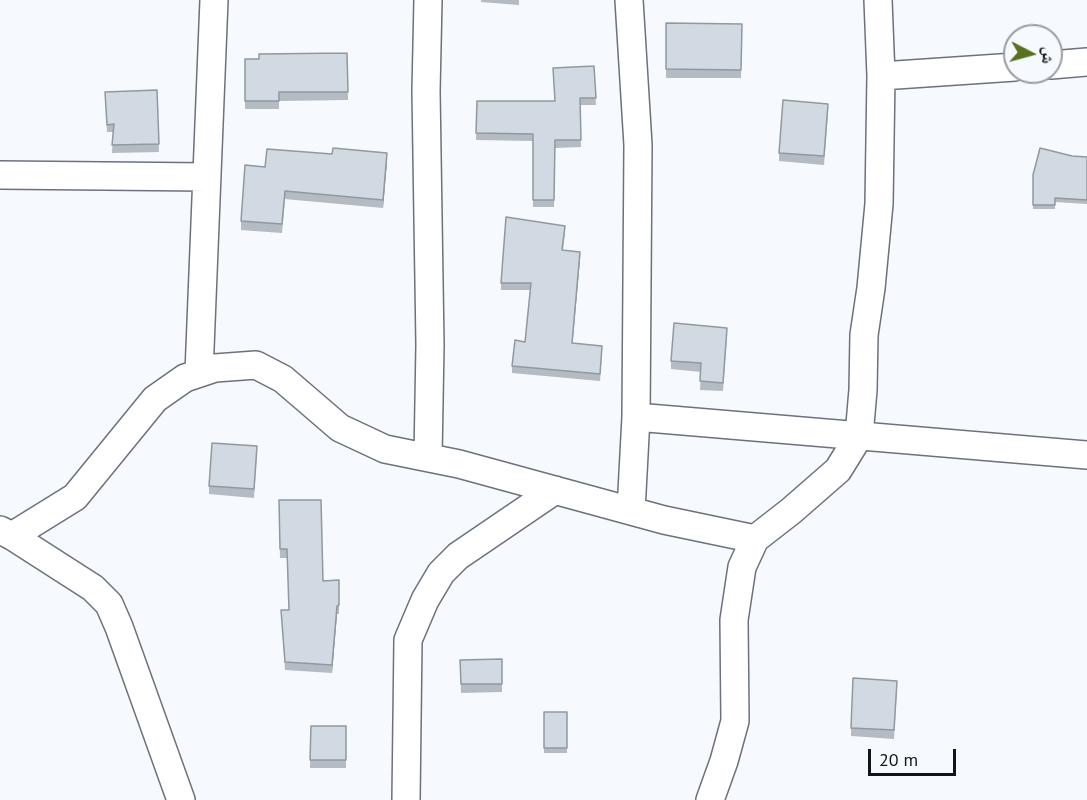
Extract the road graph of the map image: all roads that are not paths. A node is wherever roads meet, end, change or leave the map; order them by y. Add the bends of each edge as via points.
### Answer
1 (214, 0) edge
2 (428, 0) edge
3 (629, 0) edge
4 (878, 0) edge
5 (1087, 62) edge
6 (1063, 63) edge
7 (1003, 68) edge
8 (881, 76) junction
9 (0, 174) edge
10 (207, 177) junction
11 (199, 374) junction
12 (636, 417) junction
13 (859, 436) junction
14 (1087, 455) edge
15 (428, 457) junction
16 (555, 490) junction
17 (631, 511) junction
18 (6, 533) edge
19 (755, 539) junction
20 (180, 800) edge
21 (406, 800) edge
22 (710, 800) edge

1 - 10 street
2 - 15 street
3 - 12 street via 638,146
4 - 8 street
5 - 6 street
7 - 8 street
8 - 13 street via 879,204 864,336
9 - 10 street
10 - 11 street
11 - 15 street via 215,368 256,365 283,379 340,428 385,449
11 - 18 street via 185,378 155,399 75,497
12 - 13 street
12 - 17 street
13 - 14 street
13 - 19 street via 838,470
15 - 16 street
16 - 17 street
16 - 21 street via 458,556 441,573 425,600 408,640
17 - 19 street
18 - 20 street via 93,588 109,604
19 - 22 street via 742,567 735,620 735,721

